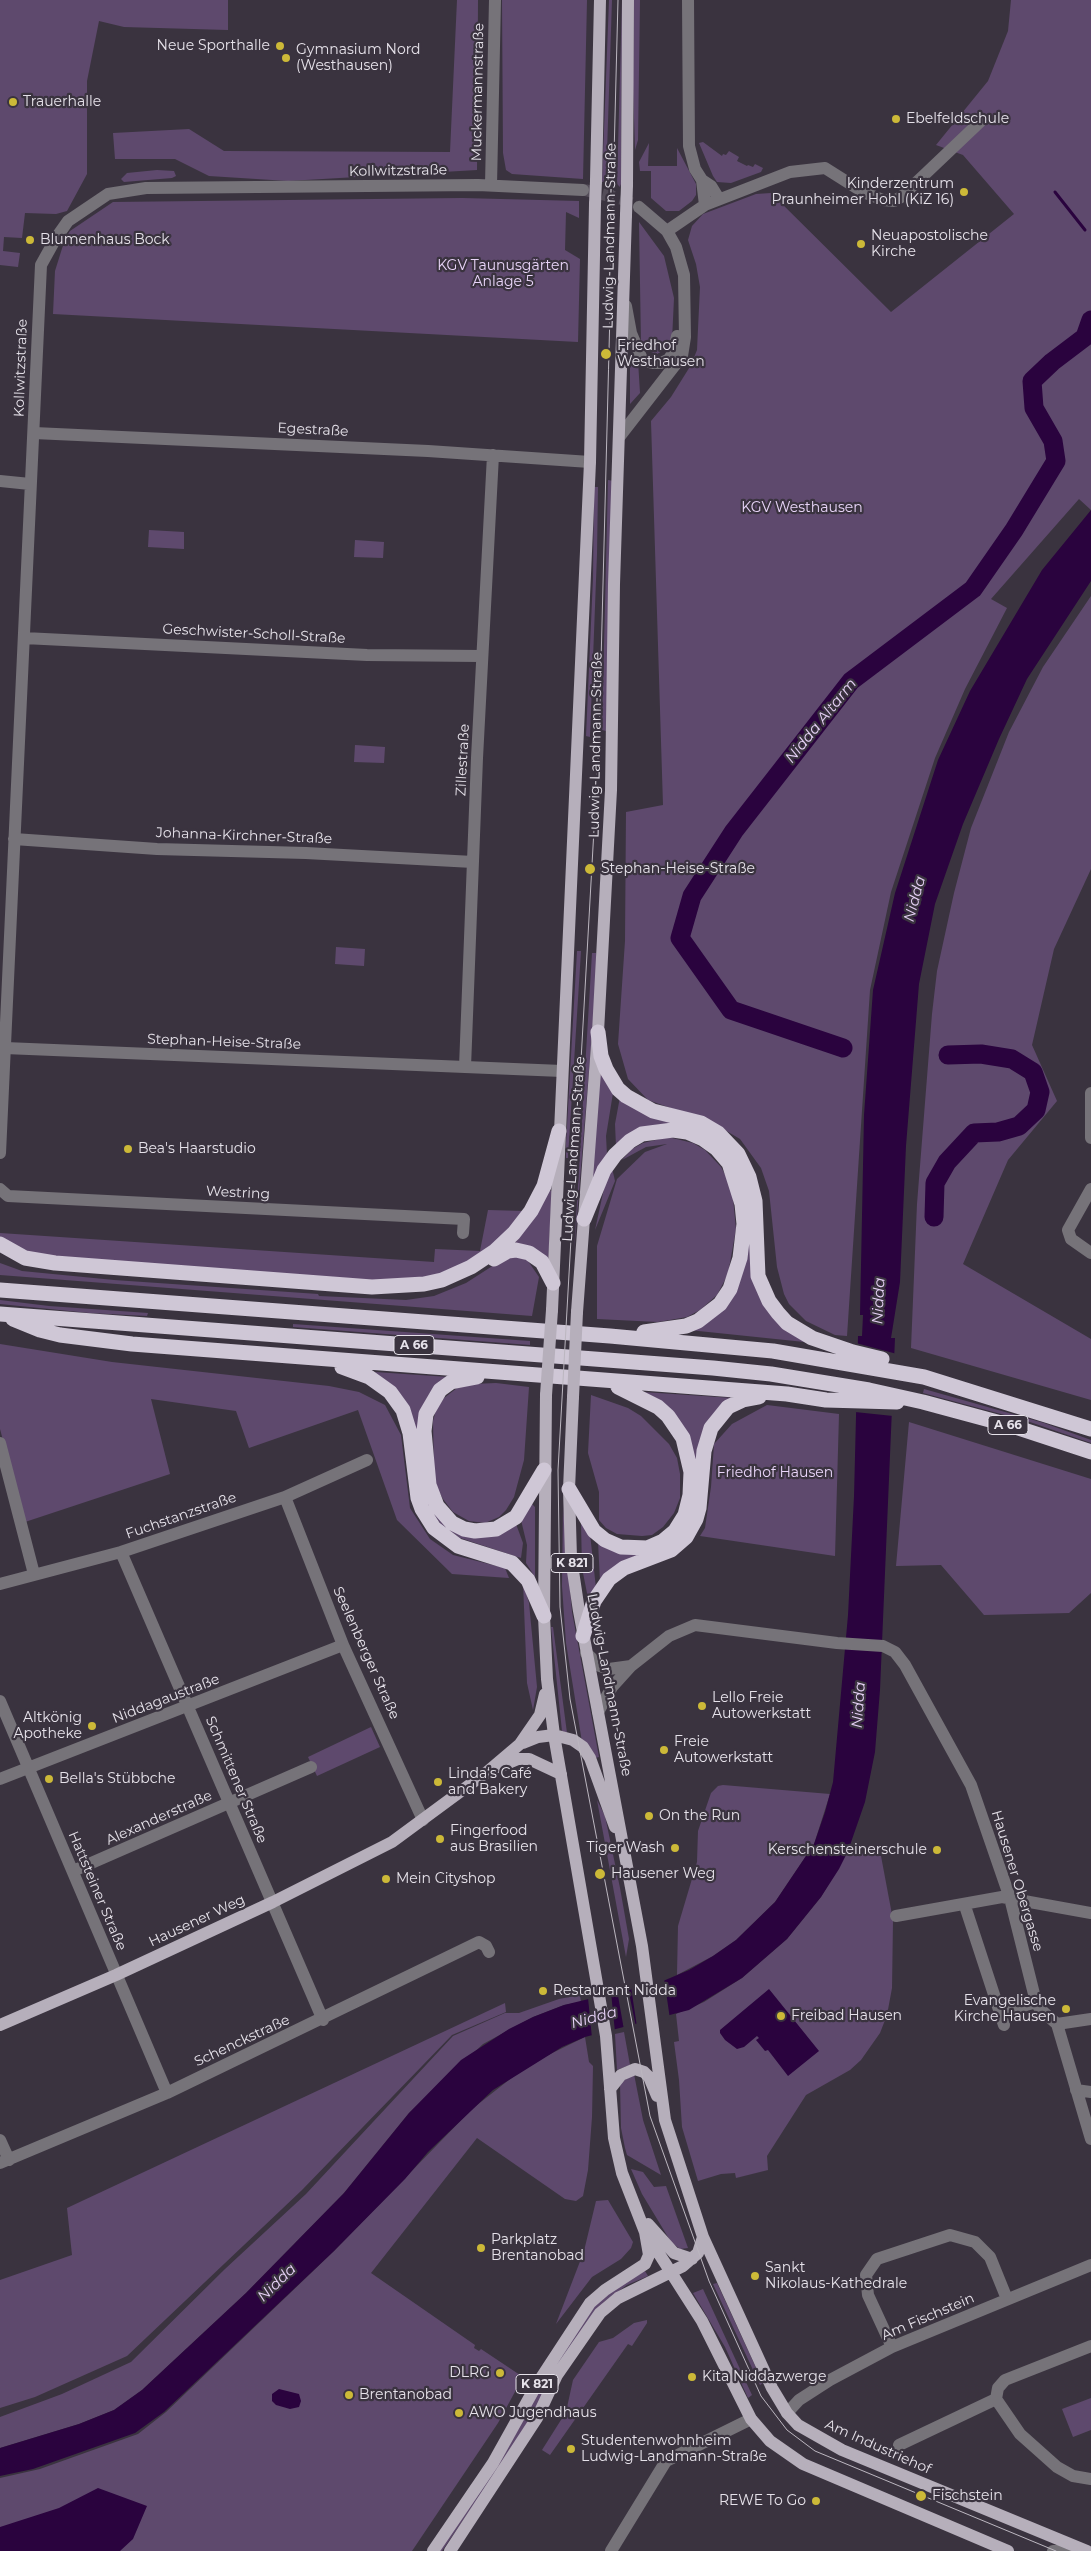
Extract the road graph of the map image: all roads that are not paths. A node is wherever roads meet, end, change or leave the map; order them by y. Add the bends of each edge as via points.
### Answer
1 (494, 0) edge
2 (600, 0) edge
3 (628, 0) edge
4 (688, 0) edge
5 (980, 121) dead end
6 (702, 180) junction
7 (491, 185) junction
8 (583, 190) tunnel mouth
9 (719, 199) junction
10 (704, 205) junction
11 (640, 207) tunnel mouth
12 (667, 231) junction
13 (625, 299) junction
14 (684, 302) junction
15 (34, 433) junction
16 (620, 436) junction
17 (493, 455) junction
18 (590, 462) junction
19 (0, 481) edge
20 (30, 484) junction
21 (24, 638) junction
22 (482, 656) junction
23 (14, 839) junction
24 (473, 862) junction
25 (598, 1032) junction
26 (5, 1048) junction
27 (465, 1067) junction
28 (562, 1071) junction
29 (1091, 1093) edge
30 (559, 1131) junction
31 (1091, 1138) edge
32 (0, 1153) edge
33 (0, 1189) edge
34 (1091, 1189) edge
35 (584, 1219) junction
36 (463, 1233) dead end
37 (0, 1244) edge
38 (1091, 1252) edge
39 (0, 1255) edge
40 (553, 1283) junction
41 (0, 1290) edge
42 (0, 1314) edge
43 (610, 1336) junction
44 (324, 1360) junction
45 (510, 1374) junction
46 (924, 1377) junction
47 (603, 1381) junction
48 (788, 1394) junction
49 (923, 1402) junction
50 (1091, 1429) edge
51 (0, 1443) edge
52 (1091, 1452) edge
53 (367, 1460) dead end
54 (544, 1470) junction
55 (569, 1489) junction
56 (285, 1497) junction
57 (121, 1552) junction
58 (34, 1574) junction
59 (0, 1584) edge
60 (544, 1616) junction
61 (583, 1636) junction
62 (343, 1646) junction
63 (586, 1653) junction
64 (631, 1666) junction
65 (547, 1679) junction
66 (0, 1701) edge
67 (189, 1706) junction
68 (598, 1712) junction
69 (554, 1735) junction
70 (520, 1744) junction
71 (29, 1767) junction
72 (311, 1767) dead end
73 (487, 1772) junction
74 (561, 1774) junction
75 (0, 1779) edge
76 (229, 1803) junction
77 (423, 1820) junction
78 (625, 1852) junction
79 (73, 1871) junction
80 (1010, 1898) junction
81 (273, 1902) junction
82 (965, 1906) junction
83 (1091, 1913) edge
84 (896, 1916) dead end
85 (489, 1952) dead end
86 (116, 1975) junction
87 (1036, 2002) junction
88 (1091, 2019) edge
89 (323, 2020) junction
90 (0, 2024) edge
91 (1057, 2024) junction
92 (610, 2089) junction
93 (1076, 2090) junction
94 (1091, 2092) edge
95 (167, 2093) junction
96 (665, 2120) junction
97 (0, 2140) edge
98 (1091, 2140) edge
99 (4, 2162) edge
100 (634, 2202) junction
101 (644, 2232) junction
102 (703, 2237) junction
103 (692, 2259) junction
104 (1091, 2266) edge
105 (673, 2273) junction
106 (1006, 2299) junction
107 (1091, 2346) edge
108 (892, 2347) junction
109 (996, 2398) junction
110 (787, 2414) junction
111 (751, 2419) junction
112 (899, 2445) dead end
113 (1091, 2479) edge
114 (1041, 2532) junction
115 (451, 2550) edge
116 (433, 2551) edge
117 (611, 2551) edge
118 (1008, 2551) edge
119 (1053, 2551) edge
120 (1076, 2551) edge
121 (1087, 2551) edge

1 - 7 street, Muckermannstraße
2 - 18 main road, Ludwig-Landmann-Straße / K 821, bridge
3 - 13 main road, Ludwig-Landmann-Straße / K 821, bridge
4 - 6 street via 689,146 695,169
5 - 9 street via 894,201 863,192 825,168 790,172
6 - 9 street via 712,186
6 - 10 street
7 - 8 street, Kollwitzstraße
7 - 15 street, Kollwitzstraße via 146,188 108,194 68,221 41,265
9 - 10 street
10 - 12 street
11 - 12 street
12 - 14 street via 682,263
13 - 14 street via 631,333 642,359 652,363 669,359 674,351
13 - 16 main road, Ludwig-Landmann-Straße / K 821
14 - 16 street via 686,337 682,356
15 - 17 street, Egestraße
15 - 20 street, Kollwitzstraße
16 - 25 main road, Ludwig-Landmann-Straße / K 821 via 614,584 612,790
17 - 18 street, Egestraße
17 - 22 street, Zillestraße
18 - 28 main road, Ludwig-Landmann-Straße / K 821
19 - 20 street
20 - 21 street, Kollwitzstraße
21 - 22 street, Geschwister-Scholl-Straße via 367,655
21 - 23 street, Kollwitzstraße
22 - 24 street, Zillestraße
23 - 24 street, Johanna-Kirchner-Straße via 123,847
23 - 26 street, Kollwitzstraße
24 - 27 street, Zillestraße
25 - 35 main road, Ludwig-Landmann-Straße / K 821
25 - 46 highway via 606,1069 626,1096 653,1111 689,1119 710,1128 738,1154 749,1177 755,1201 756,1264 763,1289 787,1322 812,1338 890,1360
26 - 27 street, Stephan-Heise-Straße
26 - 32 street
27 - 28 street, Stephan-Heise-Straße
28 - 30 main road, Ludwig-Landmann-Straße / K 821
29 - 31 street
30 - 37 highway via 544,1186 514,1233 495,1251 471,1266 424,1284 372,1287 55,1263 25,1258
30 - 40 main road, Ludwig-Landmann-Straße / K 821
33 - 36 street, Westring via 8,1196 464,1219
34 - 38 street via 1070,1225 1069,1235
35 - 43 highway via 604,1170 615,1155 630,1141 656,1131 687,1132 717,1149 729,1163 742,1204 744,1224 740,1258 730,1289 720,1304 686,1326
35 - 55 main road, Ludwig-Landmann-Straße / K 821, bridge
39 - 40 highway via 23,1264 55,1269 391,1292 442,1285 474,1272 508,1251 516,1250 535,1256
40 - 54 main road, Ludwig-Landmann-Straße / K 821, bridge
41 - 43 highway, A 66
42 - 44 highway via 60,1335
42 - 49 highway, A 66 via 713,1368 826,1382
43 - 46 highway, A 66 via 717,1345
44 - 45 highway
44 - 60 highway via 369,1377 390,1392 403,1410 410,1433 418,1498 429,1521 458,1546 512,1563 528,1580
45 - 47 highway
45 - 54 highway via 451,1382 432,1402 426,1414 424,1431 432,1497 443,1515 464,1528 474,1531 496,1529 516,1517
46 - 50 highway, A 66
47 - 48 highway
47 - 55 highway via 647,1399 676,1426 687,1449 690,1472 690,1495 685,1515 675,1531 663,1541 647,1548 621,1547 594,1531
48 - 49 highway via 826,1400
48 - 61 highway via 743,1400 728,1408 715,1421 706,1442 702,1495 692,1528 671,1550 624,1568 610,1579 594,1600
49 - 52 highway, A 66
51 - 58 street
53 - 56 street, Fuchstanzstraße
54 - 60 main road, Ludwig-Landmann-Straße / K 821
55 - 61 main road, Ludwig-Landmann-Straße / K 821 via 571,1558
56 - 57 street, Fuchstanzstraße
56 - 62 street, Seelenberger Straße
57 - 58 street, Fuchstanzstraße
57 - 67 street, Schmittener Straße
58 - 59 street, Fuchstanzstraße
60 - 65 main road, Ludwig-Landmann-Straße / K 821
61 - 63 main road, Ludwig-Landmann-Straße / K 821
62 - 67 street, Niddagaustraße
62 - 77 street, Seelenberger Straße
63 - 64 street via 609,1670
63 - 68 main road, Ludwig-Landmann-Straße / K 821
64 - 68 street via 612,1687
64 - 80 street, Hausener Obergasse via 669,1636 695,1625 883,1646 895,1652 971,1785
65 - 69 main road, Ludwig-Landmann-Straße / K 821
65 - 70 main road via 540,1715
66 - 71 street, Hattsteiner Straße
67 - 71 street, Niddagaustraße
67 - 76 street, Schmittener Straße
68 - 78 main road, Ludwig-Landmann-Straße / K 821
69 - 70 main road
69 - 74 main road, Ludwig-Landmann-Straße / K 821
69 - 78 main road via 579,1743 590,1758
70 - 73 main road, Hausener Weg
71 - 75 street, Niddagaustraße
71 - 79 street, Hattsteiner Straße
72 - 76 street, Alexanderstraße
73 - 74 main road via 506,1763 529,1759
73 - 77 main road, Hausener Weg
74 - 92 main road, Ludwig-Landmann-Straße / K 821 via 597,1977
76 - 79 street, Alexanderstraße
76 - 81 street, Schmittener Straße
77 - 81 main road, Hausener Weg via 392,1842
78 - 96 main road, Ludwig-Landmann-Straße / K 821 via 645,1963
79 - 86 street, Hattsteiner Straße
80 - 82 street
80 - 83 street
80 - 87 street, Hausener Obergasse
81 - 86 main road, Hausener Weg
81 - 89 street, Schmittener Straße
82 - 84 street
82 - 87 street via 1002,2019
85 - 89 street, Schenckstraße via 479,1942
86 - 90 main road, Hausener Weg
86 - 95 street, Hattsteiner Straße
87 - 91 street, Hausener Obergasse
88 - 91 street
89 - 95 street, Schenckstraße
91 - 93 street
92 - 96 main road via 626,2071 644,2072
92 - 100 main road, Ludwig-Landmann-Straße / K 821 via 619,2164
93 - 94 street
93 - 98 street
95 - 99 street, Schenckstraße
96 - 102 main road, Ludwig-Landmann-Straße / K 821
97 - 99 street
100 - 101 main road, Ludwig-Landmann-Straße / K 821
100 - 103 main road via 667,2246 682,2257
101 - 105 main road, Ludwig-Landmann-Straße
101 - 116 main road, Ludwig-Landmann-Straße / K 821 via 649,2253 645,2264 590,2303 537,2384 492,2463
102 - 103 main road, K 821 via 701,2249
102 - 110 main road, Am Industriehof
103 - 105 main road, K 821
104 - 106 street, Am Fischstein
105 - 111 main road via 727,2366
105 - 115 main road, K 821 via 618,2298 600,2313 557,2376 537,2418
106 - 108 street, Am Fischstein
106 - 108 street via 990,2258 976,2242 950,2235 877,2259 866,2275 868,2295
107 - 109 street via 1005,2380 998,2388
108 - 110 street, Am Fischstein via 830,2380 799,2400
109 - 112 street
109 - 113 street via 1020,2434 1057,2467 1073,2476
110 - 114 main road, Am Industriehof via 828,2444
111 - 117 street via 666,2461
111 - 118 main road via 770,2441 803,2464
114 - 119 street
114 - 121 main road, Am Industriehof
119 - 120 street

